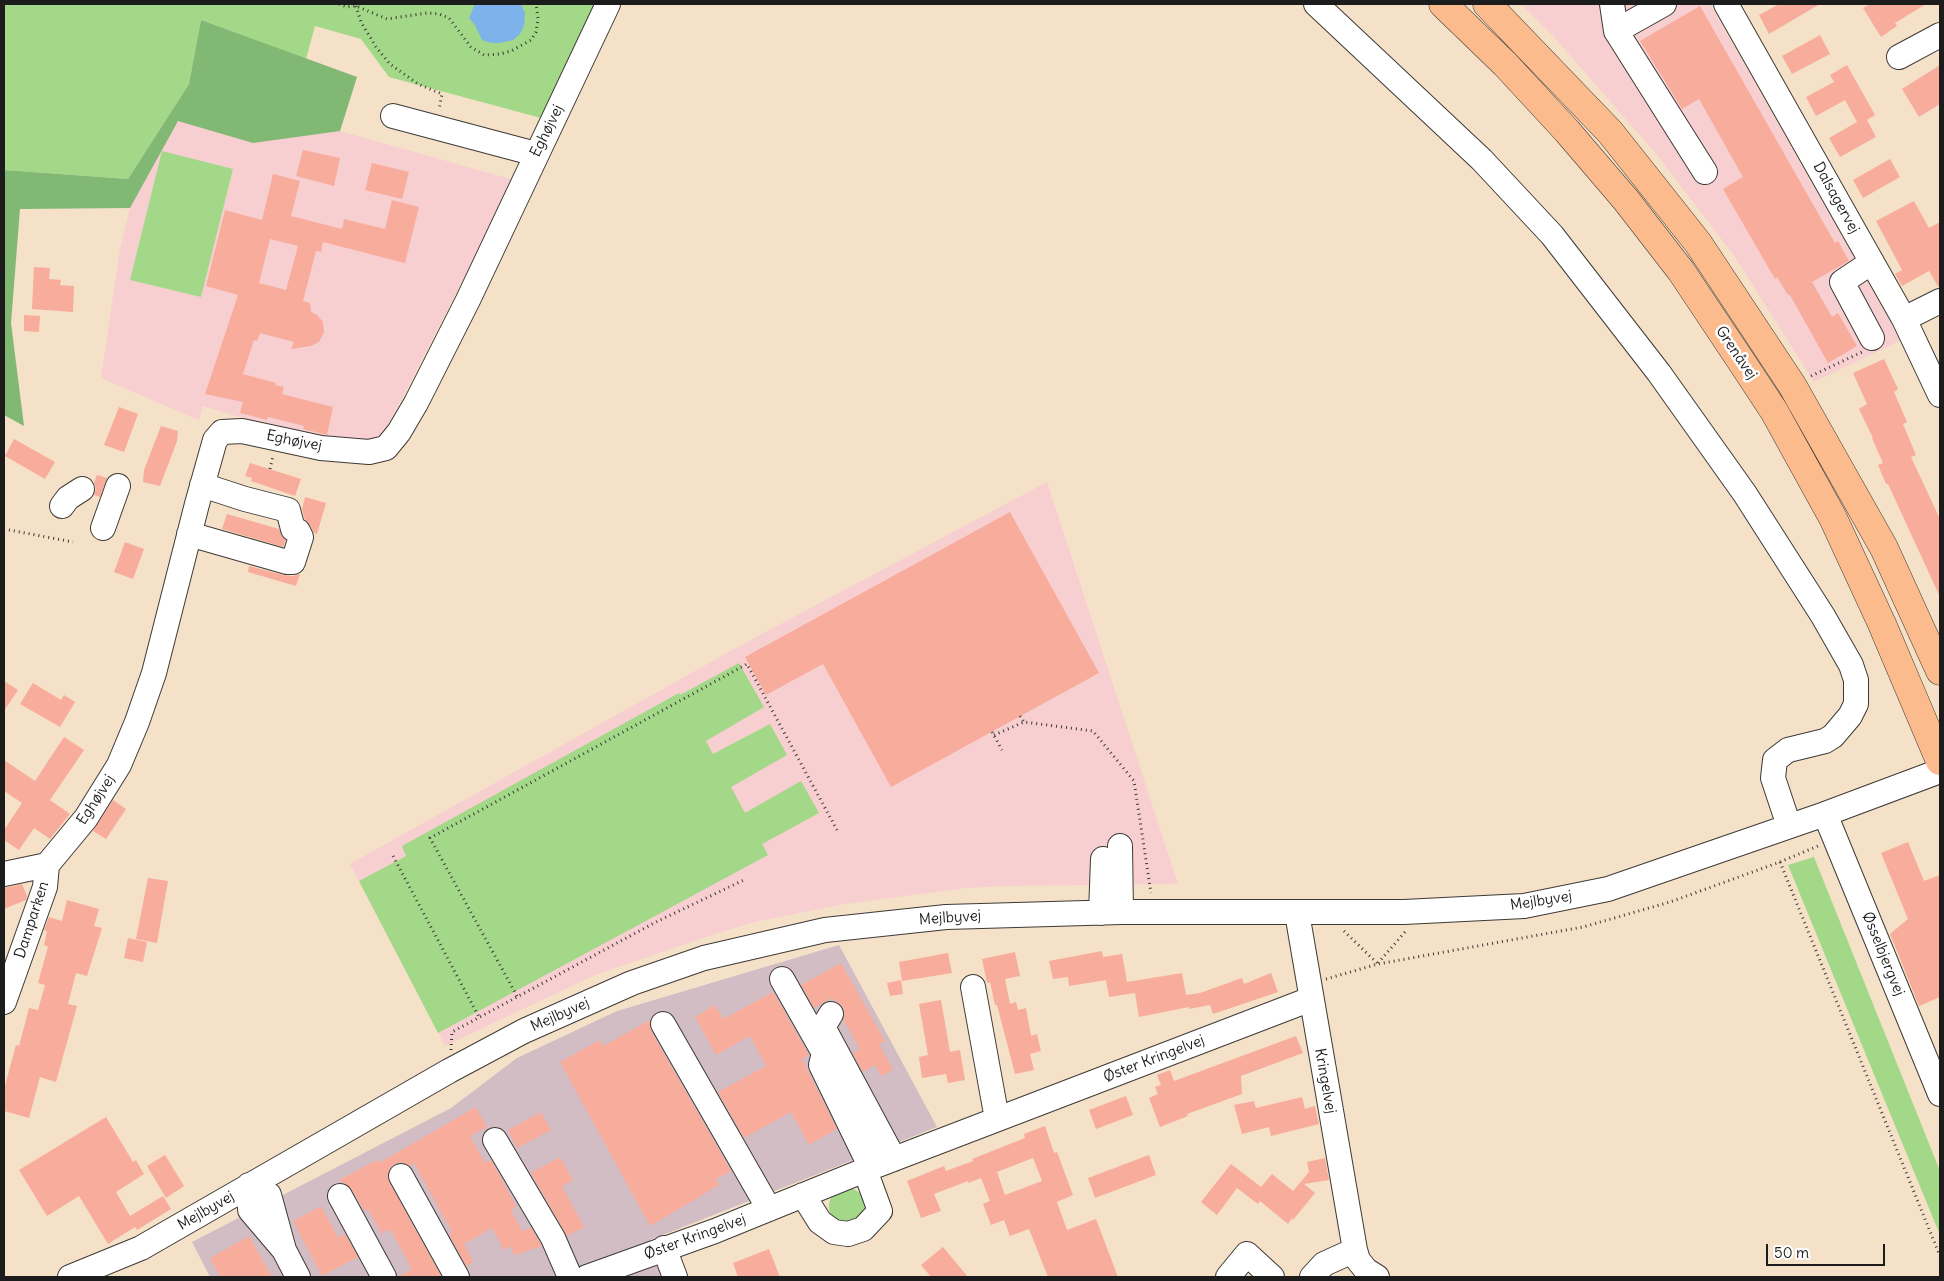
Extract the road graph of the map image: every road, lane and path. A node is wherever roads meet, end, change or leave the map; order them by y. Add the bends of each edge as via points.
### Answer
1 (339, 4) edge
2 (361, 4) edge
3 (536, 4) edge
4 (608, 4) edge
5 (1316, 4) edge
6 (1443, 4) edge
7 (1487, 4) edge
8 (1612, 4) edge
9 (1664, 4) edge
10 (1726, 4) edge
11 (356, 6) junction
12 (1616, 31) junction
13 (1940, 35) edge
14 (1899, 57) dead end
15 (394, 116) dead end
16 (434, 126) junction
17 (536, 154) junction
18 (1705, 172) dead end
19 (1872, 262) junction
20 (1940, 300) edge
21 (1904, 319) junction
22 (1871, 343) joint
23 (1792, 385) junction
24 (1940, 395) edge
25 (202, 485) junction
26 (118, 486) dead end
27 (82, 488) dead end
28 (62, 506) dead end
29 (4, 528) edge
30 (103, 528) dead end
31 (189, 534) junction
32 (73, 542) dead end
33 (1940, 671) edge
34 (1020, 716) dead end
35 (1024, 722) junction
36 (1002, 750) dead end
37 (1940, 761) edge
38 (1940, 771) edge
39 (1825, 814) junction
40 (1789, 826) junction
41 (837, 830) dead end
42 (1835, 839) junction
43 (1112, 852) dead end
44 (393, 856) dead end
45 (1780, 862) junction
46 (47, 865) junction
47 (4, 874) edge
48 (746, 879) dead end
49 (1111, 912) junction
50 (1158, 912) junction
51 (1422, 912) junction
52 (1296, 913) junction
53 (1325, 913) junction
54 (1378, 964) junction
55 (782, 979) dead end
56 (973, 987) dead end
57 (1310, 991) junction
58 (517, 996) junction
59 (4, 1002) edge
60 (831, 1014) dead end
61 (479, 1017) junction
62 (663, 1024) dead end
63 (449, 1071) junction
64 (1940, 1094) edge
65 (997, 1119) junction
66 (495, 1140) dead end
67 (894, 1159) junction
68 (868, 1169) junction
69 (401, 1176) dead end
70 (249, 1185) junction
71 (803, 1195) junction
72 (340, 1196) dead end
73 (769, 1209) junction
74 (664, 1248) junction
75 (1355, 1250) junction
76 (1940, 1256) edge
77 (70, 1277) edge
78 (298, 1277) edge
79 (384, 1277) edge
80 (456, 1277) edge
81 (570, 1277) edge
82 (587, 1277) edge
83 (675, 1277) edge
84 (1228, 1277) edge
85 (1272, 1277) edge
86 (1312, 1277) edge
87 (1377, 1277) edge

1 - 11 path
2 - 11 path
3 - 11 path via 536,32 530,40 511,51 484,55 471,47 449,18 439,14 387,19
4 - 17 street, Eghøjvej
5 - 40 street via 1482,160 1552,235 1659,373 1745,494 1823,616 1851,665 1856,680 1856,704 1833,736 1788,750 1776,760 1773,778
6 - 37 main road, Grenåvej via 1505,64 1626,200 1680,271 1774,411 1833,518
7 - 23 main road, Grenåvej via 1610,132 1698,243
8 - 12 street
9 - 12 street
10 - 19 street, Dalsagervej
11 - 16 path via 376,48 390,64 418,84 442,94
12 - 18 street
13 - 14 street
15 - 16 street
16 - 17 street
17 - 25 street, Eghøjvej via 416,402 386,448 369,452 321,448 242,431 222,432 211,449
19 - 21 street, Dalsagervej
19 - 22 street via 1842,282
20 - 21 street
21 - 24 street, Dalsagervej
22 - 23 path
23 - 33 main road, Grenåvej via 1884,548
25 - 31 street, Eghøjvej
25 - 31 street via 288,510 293,529 301,536 293,562 288,562
26 - 30 street
27 - 28 street
29 - 32 path
31 - 46 street, Eghøjvej via 154,673 119,765 86,818
34 - 35 path
35 - 36 path via 993,734
35 - 50 path via 1093,730 1134,780 1150,891
38 - 39 street, Mejlbyvej
39 - 40 street, Mejlbyvej
39 - 42 street, Øsselbjergvej
40 - 51 street, Mejlbyvej via 1608,889 1524,906
41 - 58 path via 747,664 430,838
42 - 45 path
42 - 64 street, Øsselbjergvej
43 - 49 street
44 - 61 path
45 - 54 path via 1670,902 1583,926
45 - 76 path
46 - 47 street
46 - 59 street, Damparken via 46,887
48 - 58 path via 656,922
49 - 50 street, Mejlbyvej
49 - 63 street, Mejlbyvej via 946,917 825,930 704,958 632,983 542,1023
50 - 52 street, Mejlbyvej
51 - 53 street, Mejlbyvej
51 - 54 path
52 - 53 street, Mejlbyvej
52 - 57 street, Kringelvej
53 - 54 path
54 - 57 path
55 - 68 street via 824,1053 821,1065
56 - 65 street
57 - 65 street, Øster Kringelvej
57 - 75 street, Kringelvej
58 - 61 path
60 - 67 street via 823,1027
61 - 63 path via 452,1032
62 - 73 street
63 - 70 street, Mejlbyvej
65 - 67 street, Øster Kringelvej
66 - 81 street via 553,1238
67 - 68 street, Øster Kringelvej
68 - 71 street, Øster Kringelvej
68 - 71 street via 880,1211 864,1229 848,1234 834,1232 820,1222
69 - 80 street
70 - 77 street, Mejlbyvej via 141,1248
70 - 78 street via 250,1210 284,1250
71 - 73 street, Øster Kringelvej
72 - 79 street
73 - 74 street, Øster Kringelvej
74 - 82 street, Øster Kringelvej
74 - 83 street
75 - 86 street via 1324,1264
75 - 87 street, Kringelvej via 1366,1270
84 - 85 street via 1247,1254

